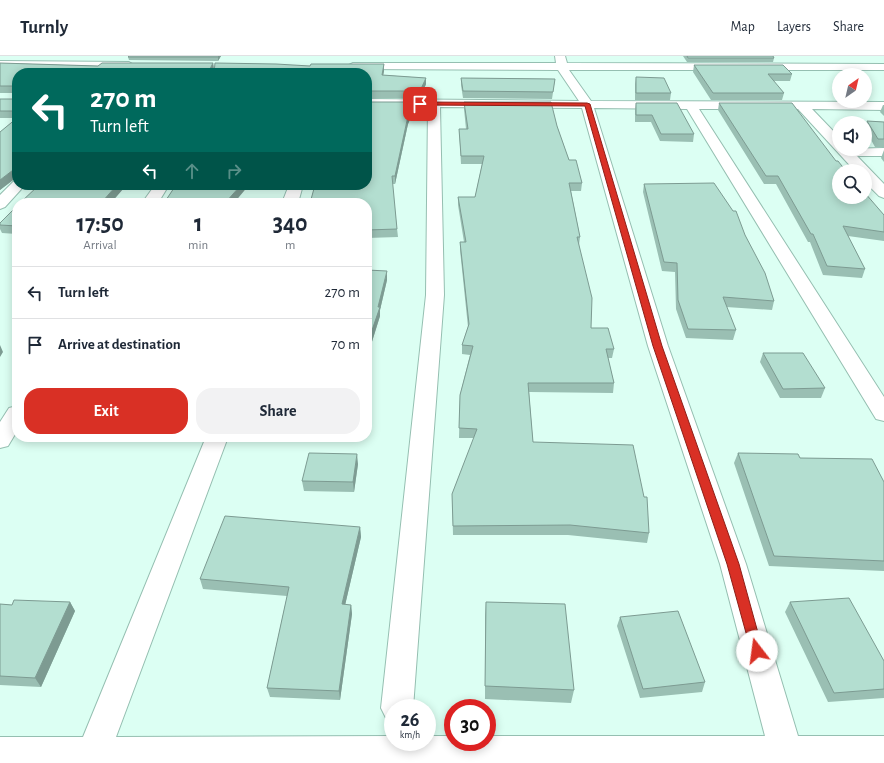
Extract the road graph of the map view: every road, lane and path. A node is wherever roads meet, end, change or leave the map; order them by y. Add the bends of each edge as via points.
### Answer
1 (561, 61) edge
2 (0, 64) edge
3 (144, 65) edge
4 (343, 66) edge
5 (884, 67) edge
6 (372, 103) edge
7 (434, 104) junction
8 (587, 104) junction
9 (691, 105) junction
10 (802, 106) junction
11 (884, 106) edge
12 (832, 138) edge
13 (872, 151) edge
14 (884, 152) edge
15 (849, 156) edge
16 (856, 164) edge
17 (872, 180) edge
18 (13, 190) edge
19 (884, 193) edge
20 (0, 204) edge
21 (884, 414) edge
22 (12, 421) edge
23 (0, 440) edge
24 (215, 442) edge
25 (398, 699) edge
26 (384, 747) edge
27 (436, 748) edge
28 (884, 752) edge
29 (0, 753) edge
30 (93, 753) junction
31 (787, 758) edge

1 - 4 street
1 - 5 street
1 - 8 street
2 - 3 street
6 - 7 street
7 - 8 street
7 - 25 street via 435,295
8 - 9 street
8 - 31 street via 658,346 733,564
9 - 10 street
9 - 21 street
10 - 11 street
10 - 12 street
13 - 14 street
15 - 16 street
17 - 19 street
18 - 20 street
22 - 23 street
24 - 30 street
26 - 30 street
27 - 31 street
28 - 31 street
29 - 30 street

